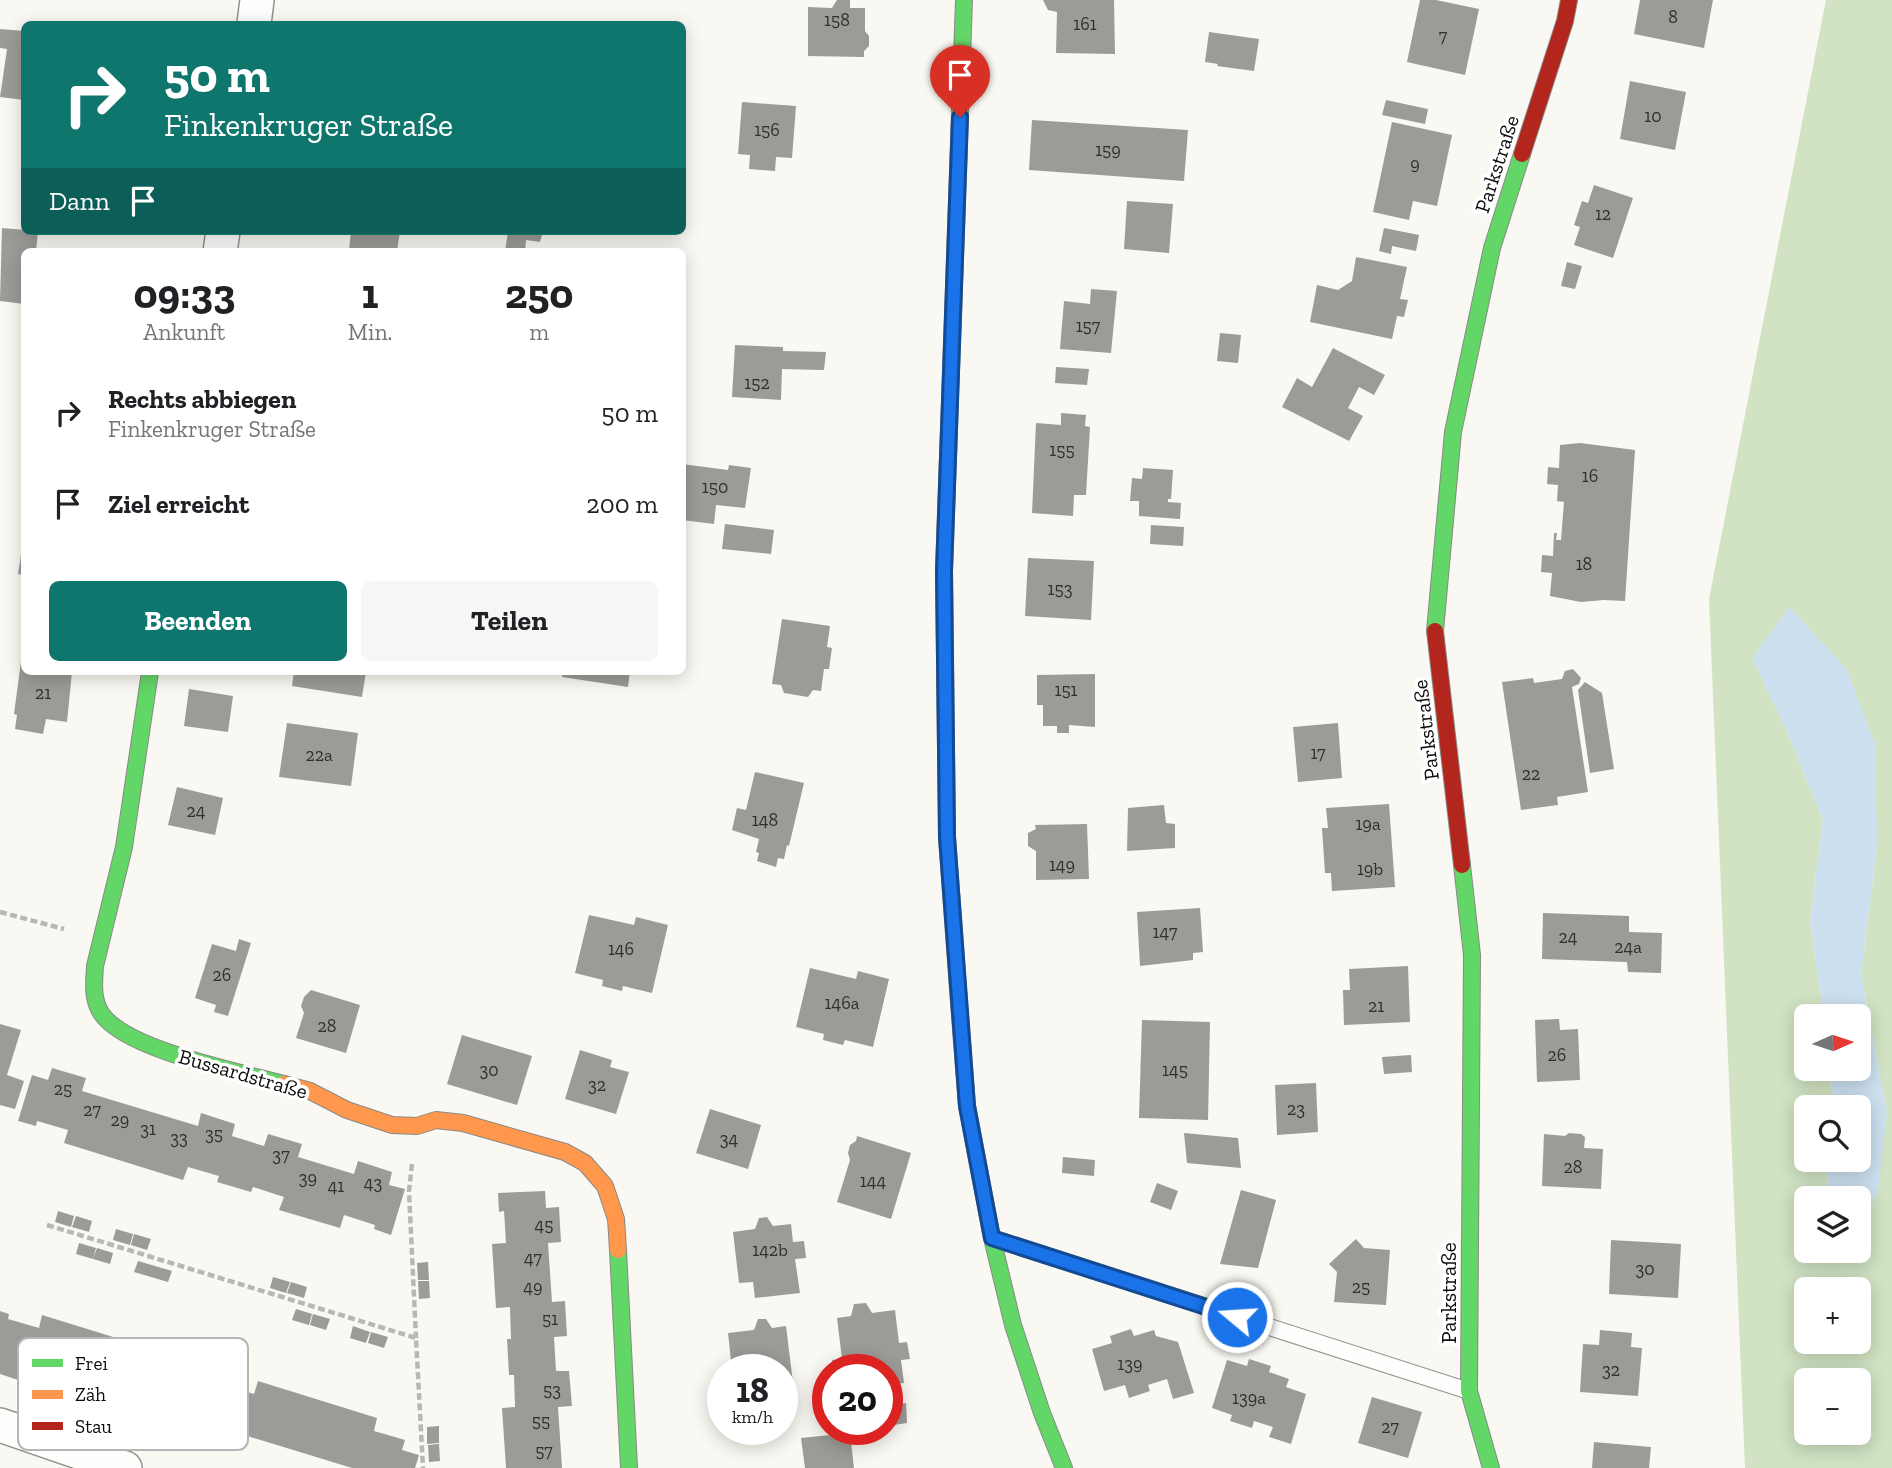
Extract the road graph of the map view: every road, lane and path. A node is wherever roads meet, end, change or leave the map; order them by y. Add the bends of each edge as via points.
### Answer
1 (257, 0) edge
2 (964, 0) edge
3 (1569, 0) edge
4 (254, 21) edge
5 (150, 675) edge
6 (0, 912) edge
7 (101, 941) junction
8 (417, 1126) junction
9 (47, 1225) dead end
10 (992, 1238) junction
11 (416, 1338) junction
12 (1469, 1391) junction
13 (0, 1425) edge
14 (18, 1431) edge
15 (73, 1450) edge
16 (125, 1468) edge
17 (423, 1468) edge
18 (629, 1468) edge
19 (1064, 1468) edge
20 (1490, 1468) edge

1 - 4 street
2 - 10 street via 944,571 947,837 967,1106
3 - 12 street, Parkstraße via 1489,261 1453,432 1435,627 1472,955
5 - 7 street, Bussardstraße via 138,775
6 - 7 path
7 - 8 street, Bussardstraße via 95,999 106,1020 123,1035 177,1056 310,1091 392,1125
8 - 11 path via 408,1191
8 - 18 street, Bussardstraße via 436,1120 463,1123 565,1152 585,1163 605,1186 616,1219
9 - 11 path
10 - 12 lane
10 - 19 street via 1013,1325
11 - 17 path
12 - 20 street, Parkstraße
13 - 14 street
15 - 16 street

